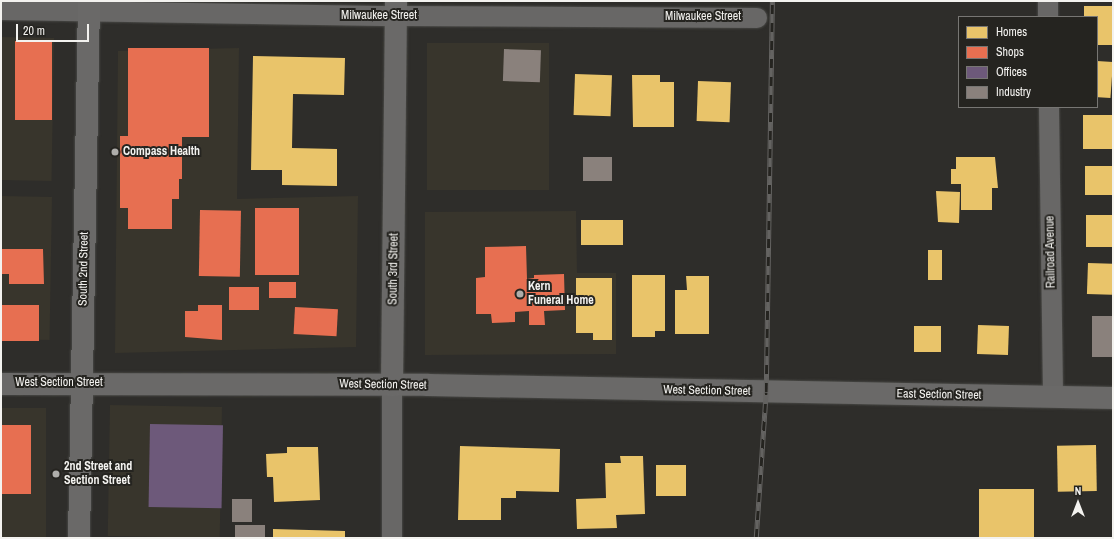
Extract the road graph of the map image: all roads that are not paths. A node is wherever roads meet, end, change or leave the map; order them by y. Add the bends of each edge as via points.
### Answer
1 (1048, 1) edge
2 (89, 6) edge
3 (396, 9) edge
4 (1, 10) edge
5 (1048, 16) edge
6 (757, 18) dead end
7 (1049, 108) edge
8 (81, 383) junction
9 (1, 384) edge
10 (392, 385) junction
11 (766, 392) joint
12 (1053, 397) junction
13 (1113, 398) edge
14 (79, 538) edge
15 (392, 538) edge

1 - 5 street
2 - 3 street, Milwaukee Street
2 - 4 street, Milwaukee Street
2 - 8 street, South 2nd Street
3 - 6 street, Milwaukee Street
3 - 10 street, South 3rd Street
7 - 12 street, Railroad Avenue
8 - 9 street, West Section Street
8 - 10 street, West Section Street
8 - 14 street, South 2nd Street
10 - 11 street, West Section Street
10 - 15 street, South 3rd Street
11 - 12 street, East Section Street
12 - 13 street, East Section Street

